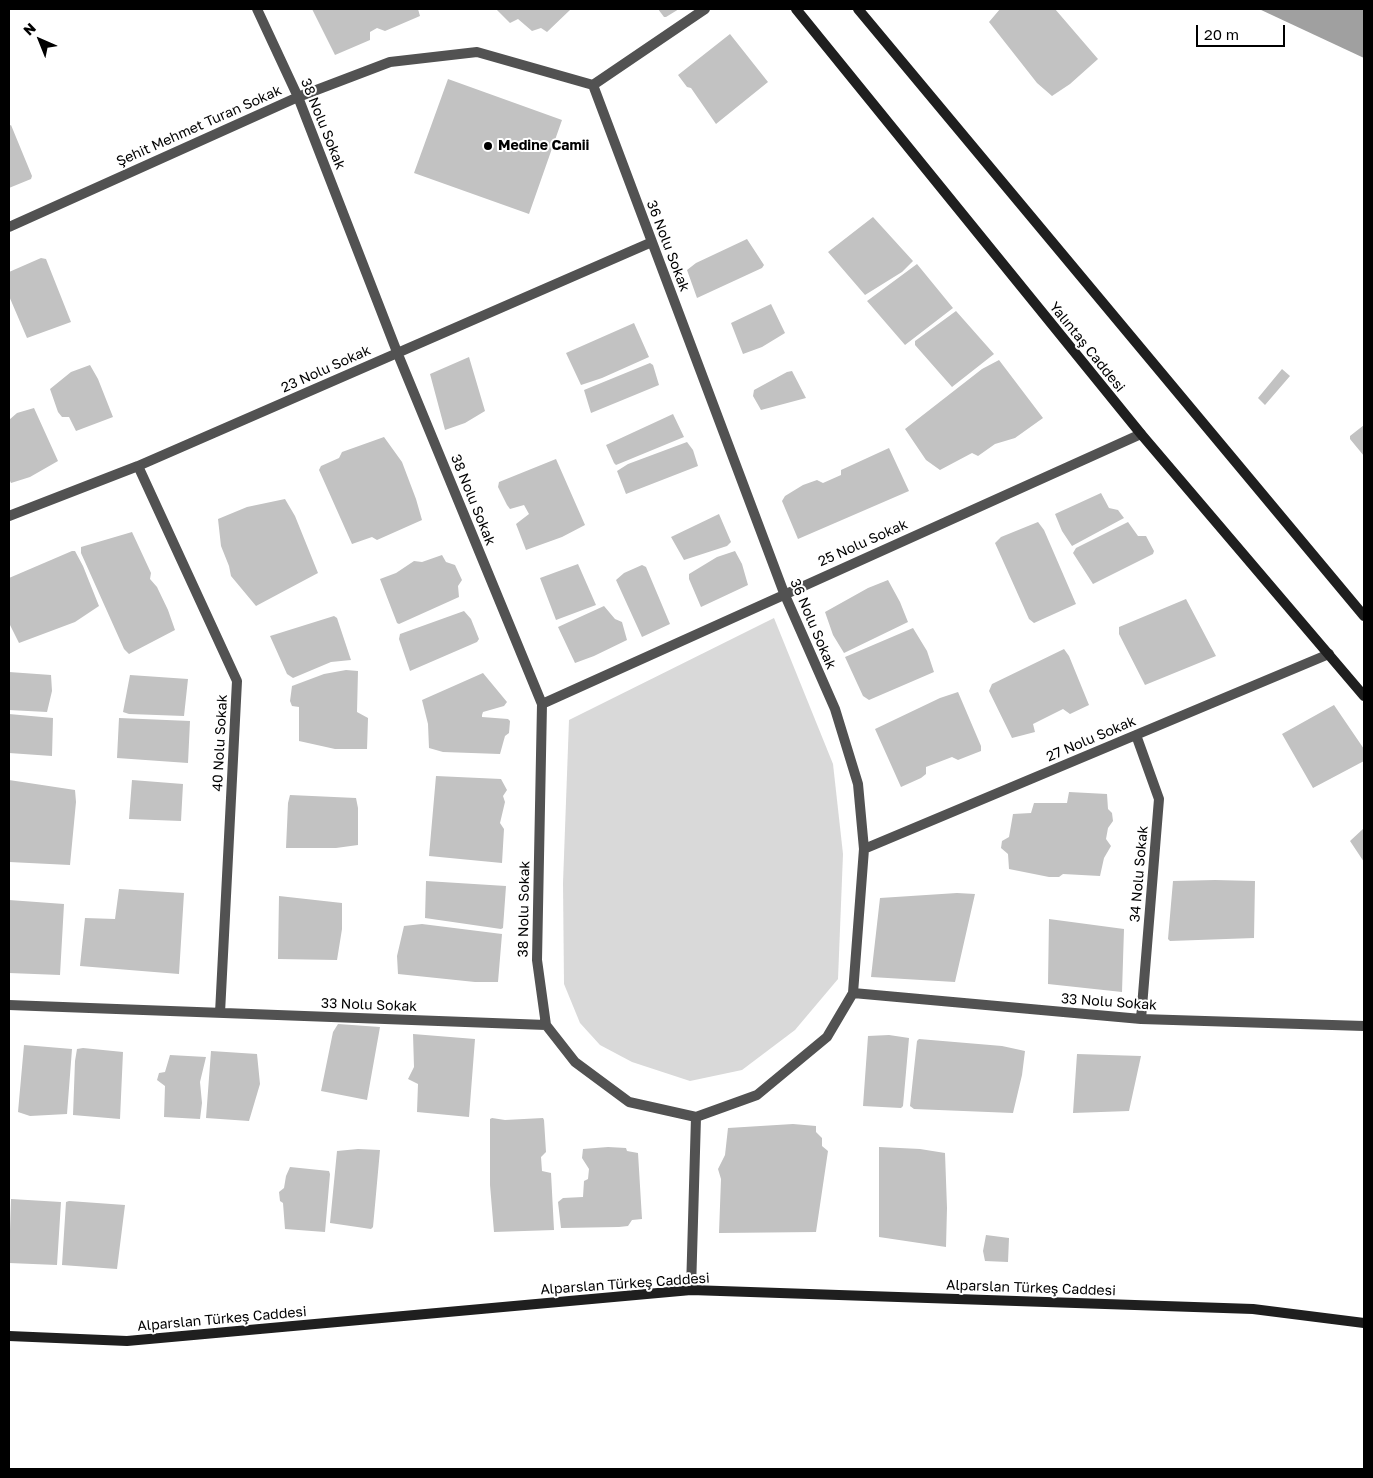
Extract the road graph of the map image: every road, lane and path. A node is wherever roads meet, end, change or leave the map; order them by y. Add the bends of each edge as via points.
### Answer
1 (257, 9) edge
2 (705, 9) edge
3 (796, 9) edge
4 (858, 9) edge
5 (593, 86) junction
6 (298, 97) junction
7 (9, 227) edge
8 (652, 242) junction
9 (397, 352) junction
10 (1141, 434) junction
11 (138, 466) junction
12 (9, 516) edge
13 (784, 593) junction
14 (1364, 616) edge
15 (1329, 654) junction
16 (1364, 696) edge
17 (542, 704) junction
18 (1136, 735) junction
19 (864, 849) junction
20 (853, 993) junction
21 (9, 1005) edge
22 (220, 1013) junction
23 (1141, 1019) junction
24 (546, 1025) junction
25 (1364, 1026) edge
26 (696, 1117) junction
27 (691, 1290) junction
28 (1364, 1324) edge
29 (9, 1336) edge

1 - 6 street, 38 Nolu Sokak
2 - 5 street
3 - 10 main road, Yalıntaş Caddesi
4 - 14 main road
5 - 6 street, Şehit Mehmet Turan Sokak via 477,52 390,62
5 - 8 street, 36 Nolu Sokak
6 - 7 street, Şehit Mehmet Turan Sokak
6 - 9 street, 38 Nolu Sokak
8 - 9 street, 23 Nolu Sokak
8 - 13 street, 36 Nolu Sokak
9 - 11 street, 23 Nolu Sokak
9 - 17 street, 38 Nolu Sokak
10 - 13 street, 25 Nolu Sokak
10 - 15 main road, Yalıntaş Caddesi
11 - 12 street, 23 Nolu Sokak
11 - 22 street, 40 Nolu Sokak via 237,681
13 - 17 street, 25 Nolu Sokak
13 - 19 street, 36 Nolu Sokak via 834,709 858,784
15 - 16 main road, Yalıntaş Caddesi
15 - 18 street, 27 Nolu Sokak
17 - 24 street, 38 Nolu Sokak via 536,960
18 - 19 street, 27 Nolu Sokak
18 - 23 street, 34 Nolu Sokak via 1159,799
19 - 20 street, 36 Nolu Sokak
20 - 23 street, 33 Nolu Sokak
20 - 26 street, 36 Nolu Sokak via 827,1038 757,1095
21 - 22 street, 33 Nolu Sokak
22 - 24 street, 33 Nolu Sokak
23 - 25 street, 33 Nolu Sokak
24 - 26 street via 575,1062 628,1102
26 - 27 street
27 - 28 main road, Alparslan Türkeş Caddesi via 1253,1310
27 - 29 main road, Alparslan Türkeş Caddesi via 127,1341

